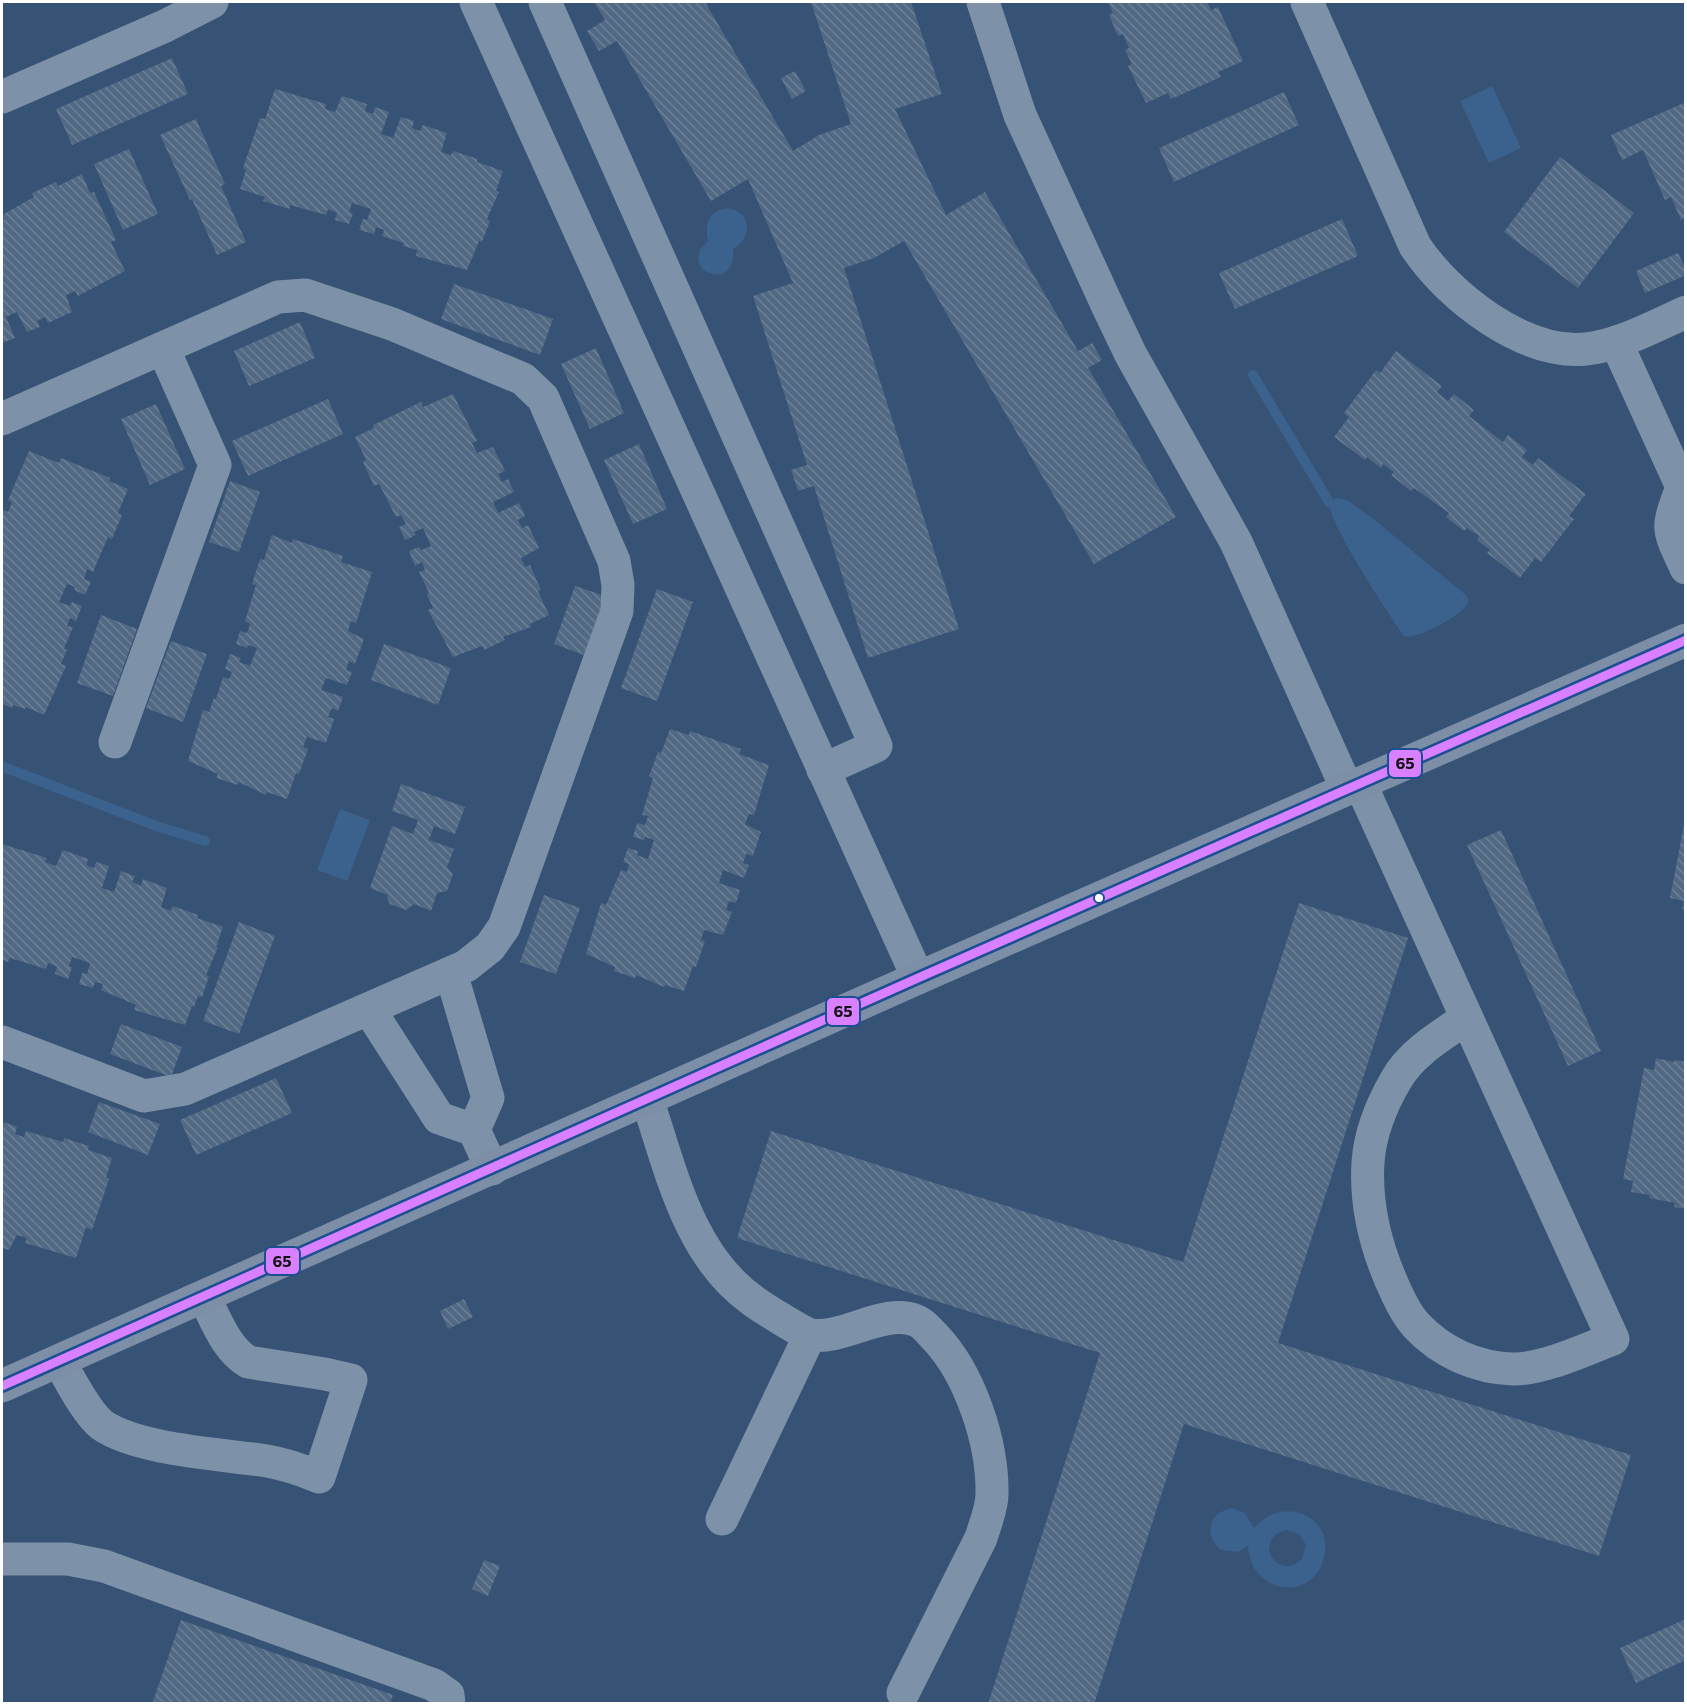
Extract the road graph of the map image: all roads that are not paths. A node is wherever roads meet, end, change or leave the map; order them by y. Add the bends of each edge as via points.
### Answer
1 (212, 2) edge
2 (476, 2) edge
3 (545, 2) edge
4 (983, 2) edge
5 (1307, 2) edge
6 (2, 97) edge
7 (1686, 312) edge
8 (1616, 342) junction
9 (163, 348) junction
10 (2, 419) edge
11 (1684, 488) edge
12 (1686, 568) edge
13 (1686, 640) edge
14 (115, 742) dead end
15 (823, 770) junction
16 (1354, 786) junction
17 (451, 973) junction
18 (918, 978) junction
19 (369, 1009) junction
20 (1467, 1018) junction
21 (2, 1042) edge
22 (647, 1100) junction
23 (474, 1130) junction
24 (492, 1168) junction
25 (204, 1297) junction
26 (810, 1335) junction
27 (58, 1361) junction
28 (2, 1386) edge
29 (722, 1519) dead end
30 (2, 1559) edge
31 (903, 1693) dead end
32 (449, 1704) edge

1 - 6 lane via 165,27
2 - 15 lane
3 - 15 lane via 876,746
4 - 16 lane via 1020,115 1109,309 1236,542
5 - 8 lane via 1426,264 1466,301 1514,334 1535,343 1585,349
7 - 8 lane
8 - 11 lane
9 - 10 lane
9 - 14 lane via 215,465
9 - 17 lane via 278,297 305,295 392,324 523,379 543,398 614,561 617,611 504,927 490,947
11 - 12 lane via 1669,520 1669,531
13 - 16 main road
15 - 18 lane
16 - 18 main road
16 - 20 lane
17 - 19 lane
17 - 23 lane via 488,1098
18 - 22 main road
19 - 21 lane via 185,1089 161,1095 144,1096
19 - 23 lane via 439,1118
20 - 20 lane via 1415,1056 1396,1079 1373,1133 1368,1201 1386,1270 1414,1323 1429,1338 1473,1364 1515,1370 1554,1361 1613,1339
22 - 24 main road
22 - 26 lane via 682,1202 701,1244 719,1271 752,1300
23 - 24 lane
24 - 25 main road
25 - 27 main road
25 - 27 lane via 230,1345 248,1362 351,1380 320,1477 270,1461 137,1440 112,1430 93,1415
26 - 29 lane
26 - 31 lane via 853,1329 890,1318 917,1321 947,1349 966,1384 985,1438 992,1496 981,1538
27 - 28 main road
30 - 32 lane via 68,1559 104,1566 434,1685 448,1695

